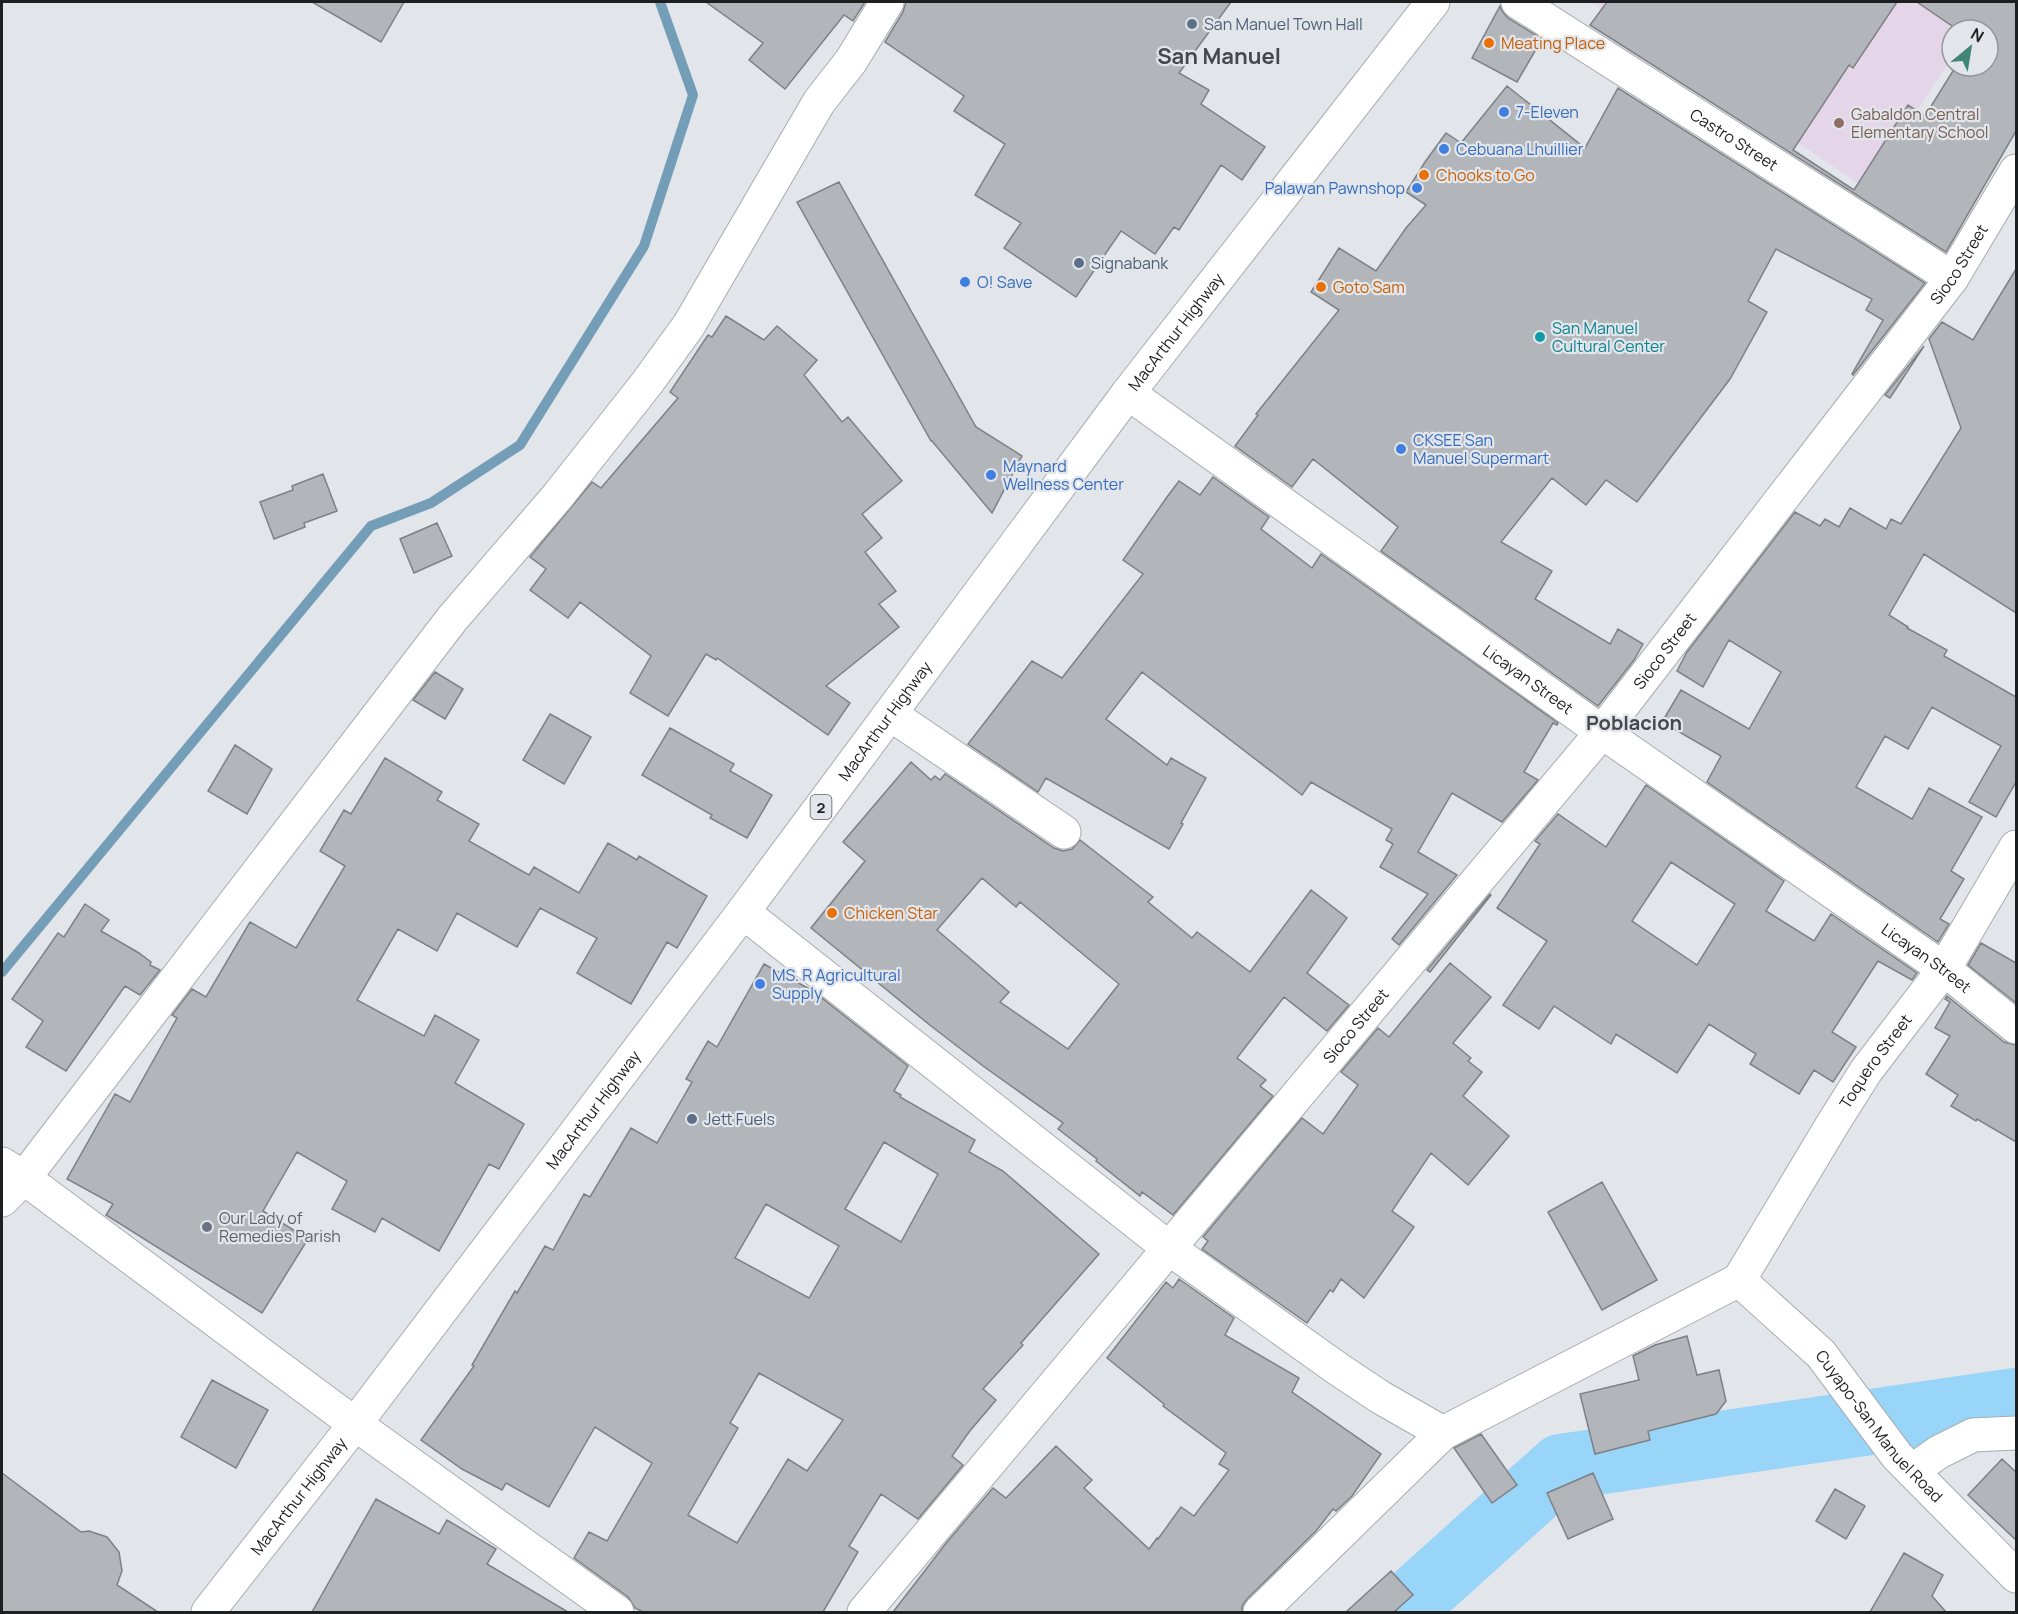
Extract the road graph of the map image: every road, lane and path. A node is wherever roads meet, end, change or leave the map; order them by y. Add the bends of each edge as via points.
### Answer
1 (887, 2) edge
2 (1433, 2) edge
3 (1518, 2) edge
4 (2016, 171) edge
5 (1952, 278) junction
6 (1128, 393) junction
7 (890, 714) junction
8 (1602, 732) junction
9 (1064, 832) dead end
10 (2016, 847) edge
11 (743, 912) junction
12 (1944, 969) junction
13 (2016, 1027) edge
14 (9, 1181) edge
15 (1170, 1249) junction
16 (1739, 1280) junction
17 (355, 1424) junction
18 (1443, 1433) junction
19 (2016, 1433) edge
20 (1904, 1463) junction
21 (2016, 1576) edge
22 (208, 1612) edge
23 (616, 1612) edge
24 (864, 1612) edge
25 (1260, 1612) edge

1 - 14 main road via 851,61 819,102 689,325 615,425 452,619
2 - 6 main road, MacArthur Highway / 2
3 - 5 main road, Castro Street
4 - 5 main road, Sioco Street
5 - 8 main road, Sioco Street
6 - 7 main road, MacArthur Highway / 2
6 - 8 main road, Licayan Street
7 - 9 main road
7 - 11 main road, MacArthur Highway / 2
8 - 12 main road, Licayan Street
8 - 15 main road, Sioco Street
10 - 12 main road, Toquero Street
11 - 15 main road
11 - 17 main road, MacArthur Highway / 2
12 - 13 main road, Licayan Street
12 - 16 main road, Toquero Street via 1866,1071
14 - 17 main road
15 - 18 main road via 1338,1369
15 - 24 main road, Sioco Street
16 - 18 main road
16 - 20 main road, Cuyapo-San Manuel Road via 1821,1354
17 - 22 main road, MacArthur Highway / 2
17 - 23 main road
18 - 25 main road
19 - 20 main road via 1973,1434 1939,1452
20 - 21 main road, Cuyapo-San Manuel Road

